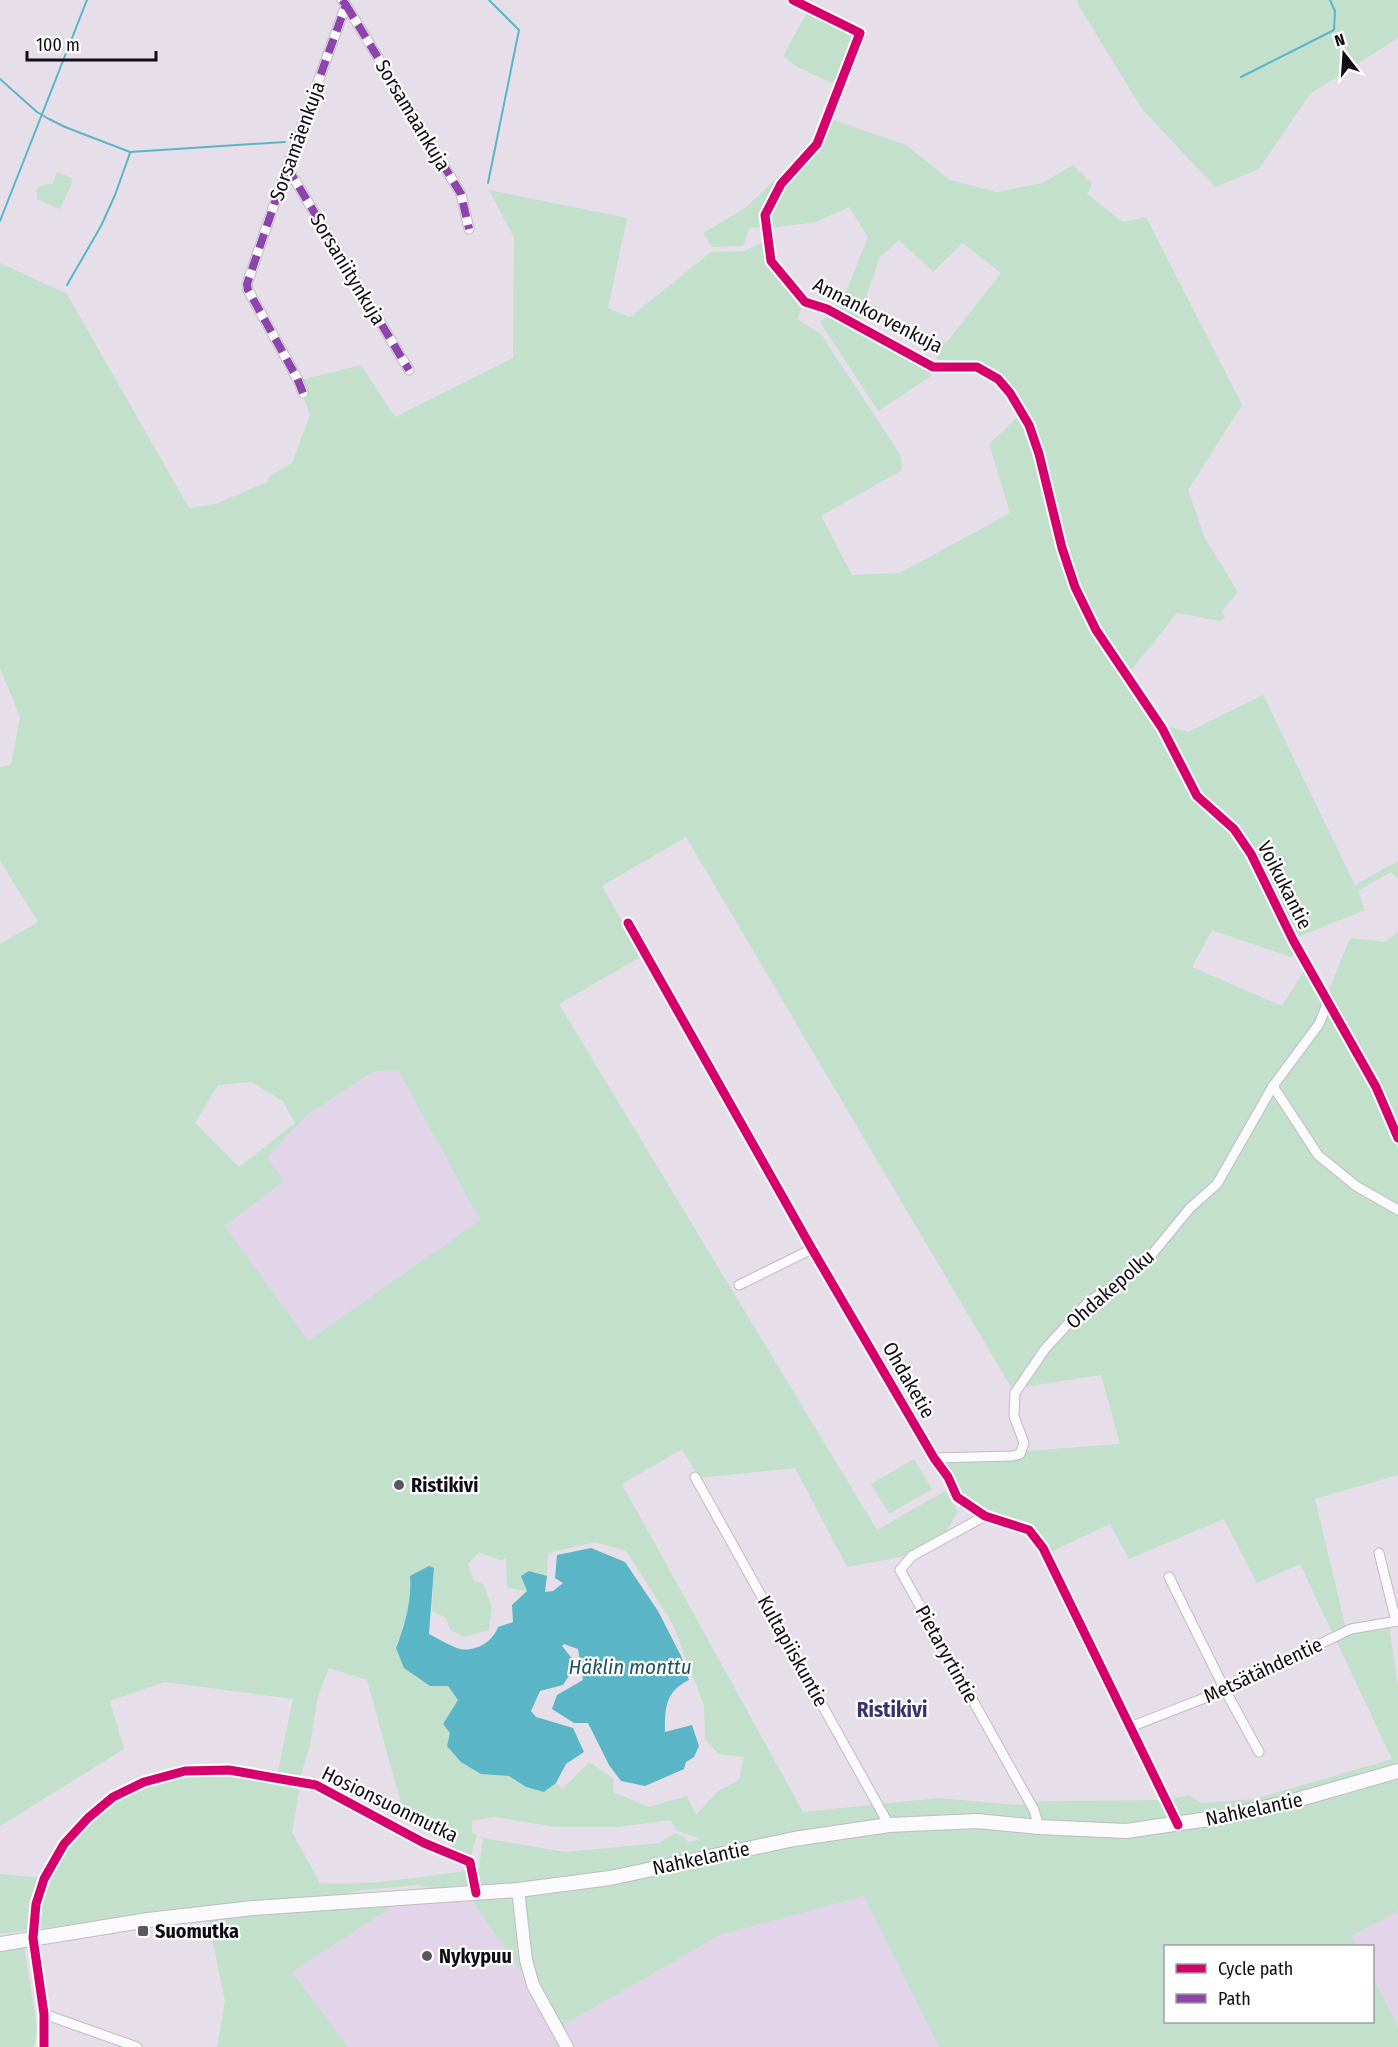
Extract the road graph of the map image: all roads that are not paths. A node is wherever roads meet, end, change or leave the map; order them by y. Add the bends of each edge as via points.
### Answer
1 (793, 0) edge
2 (344, 3) edge
3 (287, 167) junction
4 (469, 229) dead end
5 (409, 370) dead end
6 (303, 393) dead end
7 (1119, 662) joint
8 (628, 923) dead end
9 (1328, 1002) junction
10 (1273, 1086) junction
11 (1398, 1138) edge
12 (1398, 1210) edge
13 (812, 1249) junction
14 (739, 1285) dead end
15 (934, 1458) junction
16 (695, 1477) dead end
17 (985, 1516) junction
18 (1379, 1553) dead end
19 (1169, 1577) dead end
20 (1397, 1621) edge
21 (1226, 1690) junction
22 (1130, 1727) junction
23 (1259, 1752) dead end
24 (1398, 1771) edge
25 (889, 1825) junction
26 (1178, 1825) junction
27 (1040, 1827) junction
28 (518, 1890) junction
29 (476, 1893) junction
30 (33, 1938) junction
31 (0, 1944) edge
32 (44, 2014) junction
33 (44, 2047) edge
34 (137, 2047) edge
35 (567, 2047) edge

1 - 7 street, Annankorvenkuja via 860,33 817,144 781,184 765,215 771,261 805,302 827,309 933,367 977,367 998,379 1029,425 1075,587 1096,630
2 - 3 street, Sorsamäenkuja
2 - 4 street, Sorsamaankuja via 461,194
3 - 5 street, Sorsaniitynkuja
3 - 6 street, Sorsamäenkuja via 247,284
7 - 9 street, Voikukantie via 1162,728 1197,796 1234,829 1251,854
8 - 13 street, Ohdaketie
9 - 10 street, Ohdakepolku via 1319,1024
9 - 11 street, Voikukantie via 1376,1087
10 - 12 street via 1318,1155 1356,1186
10 - 15 street, Ohdakepolku via 1217,1184 1190,1208 1144,1264 1088,1302 1045,1349 1015,1393 1014,1416 1024,1443 1020,1454
13 - 14 street
13 - 15 street, Ohdaketie
15 - 17 street, Ohdaketie via 957,1497
16 - 25 street, Kultapiiskuntie
17 - 22 street, Ohdaketie via 1029,1530 1043,1548
17 - 27 street, Pietaryrtintie via 912,1556 900,1570
18 - 20 street
19 - 21 street
20 - 21 street, Metsätähdentie via 1351,1629
21 - 22 street, Metsätähdentie
21 - 23 street
22 - 26 street, Ohdaketie
24 - 26 main road, Nahkelantie via 1286,1803
25 - 27 main road, Nahkelantie via 977,1821
25 - 28 main road, Nahkelantie via 794,1839 610,1878
26 - 27 main road, Nahkelantie via 1126,1831
28 - 29 main road, Nahkelantie
28 - 35 street via 526,1960 533,1985
29 - 30 main road, Nahkelantie via 253,1908
29 - 30 street, Hosionsuonmutka via 470,1862 424,1843 316,1785 229,1770 185,1771 144,1782 112,1797 64,1844 44,1879 36,1904
30 - 31 main road, Nahkelantie
30 - 32 street
32 - 33 street
32 - 34 street

